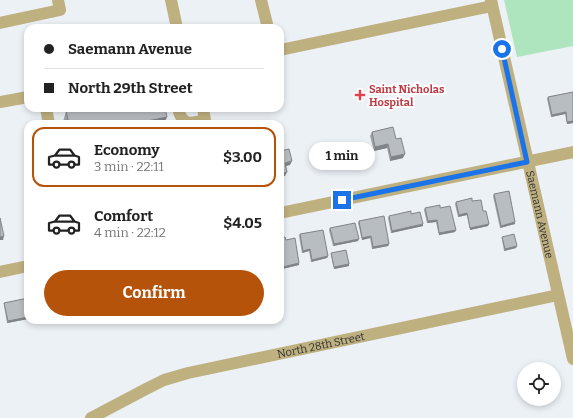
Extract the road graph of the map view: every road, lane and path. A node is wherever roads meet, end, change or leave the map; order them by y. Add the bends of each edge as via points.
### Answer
1 (58, 0) edge
2 (171, 0) edge
3 (261, 0) edge
4 (491, 3) edge
5 (0, 23) edge
6 (176, 24) edge
7 (267, 24) edge
8 (284, 49) edge
9 (24, 98) edge
10 (0, 102) edge
11 (573, 152) edge
12 (527, 162) junction
13 (284, 212) edge
14 (24, 267) edge
15 (0, 272) edge
16 (558, 295) junction
17 (573, 359) edge
18 (91, 418) edge

1 - 5 street via 60,10
2 - 6 street
3 - 7 street
4 - 8 street
4 - 12 street, Saemann Avenue
9 - 10 street
11 - 12 street
12 - 13 street
12 - 16 street, Saemann Avenue
14 - 15 street
16 - 17 street, Saemann Avenue
16 - 18 street, North 28th Street via 188,373 164,380

